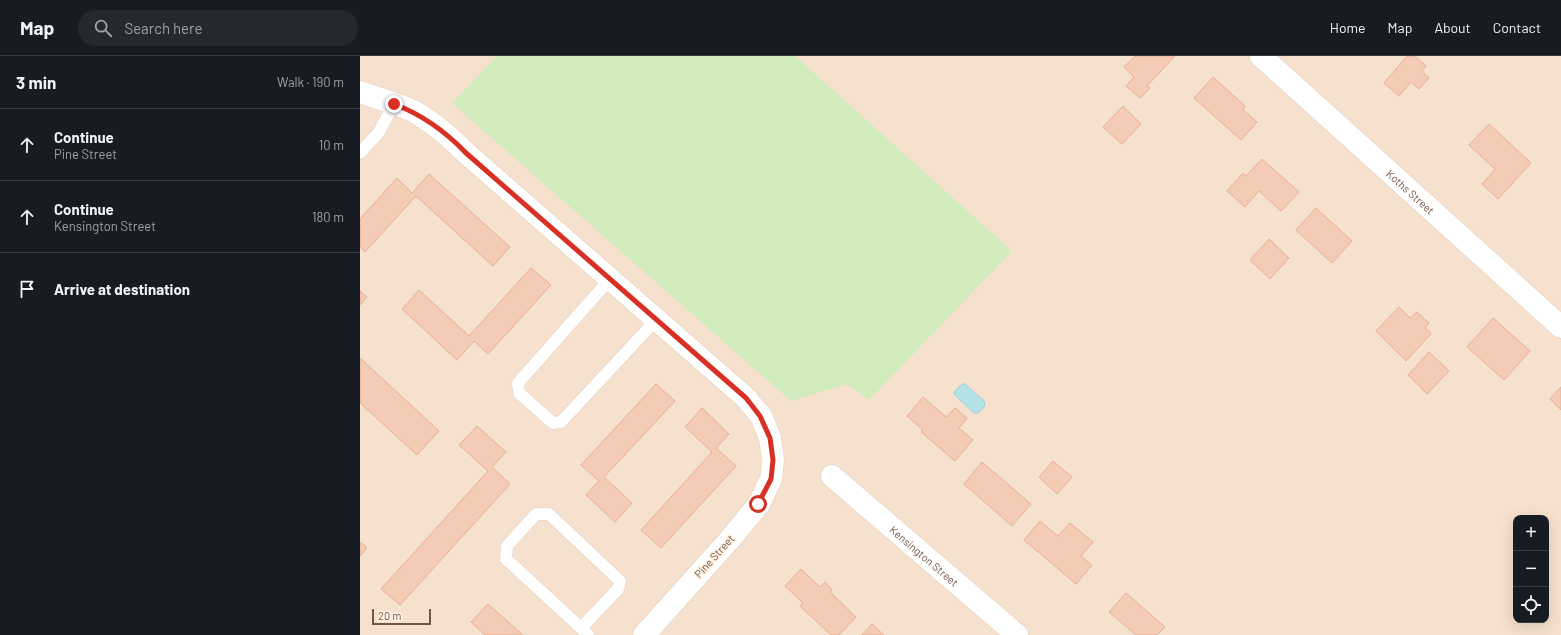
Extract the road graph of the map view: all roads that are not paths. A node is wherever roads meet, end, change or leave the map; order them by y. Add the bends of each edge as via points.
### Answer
1 (1261, 56) edge
2 (360, 92) edge
3 (394, 104) junction
4 (360, 153) edge
5 (610, 279) junction
6 (656, 320) junction
7 (1561, 327) edge
8 (832, 476) dead end
9 (584, 632) edge
10 (644, 635) edge
11 (1017, 635) edge

1 - 7 street, Koths Street
2 - 3 street
3 - 4 lane via 379,132
3 - 5 street via 429,121 450,137
5 - 6 street
5 - 6 lane via 518,383 520,393 553,423 561,422
6 - 10 street, Pine Street via 746,398 760,416 770,438 773,460 771,479 758,504
8 - 11 street, Kensington Street
9 - 9 lane via 506,559 507,546 536,514 549,514 620,581 618,589

